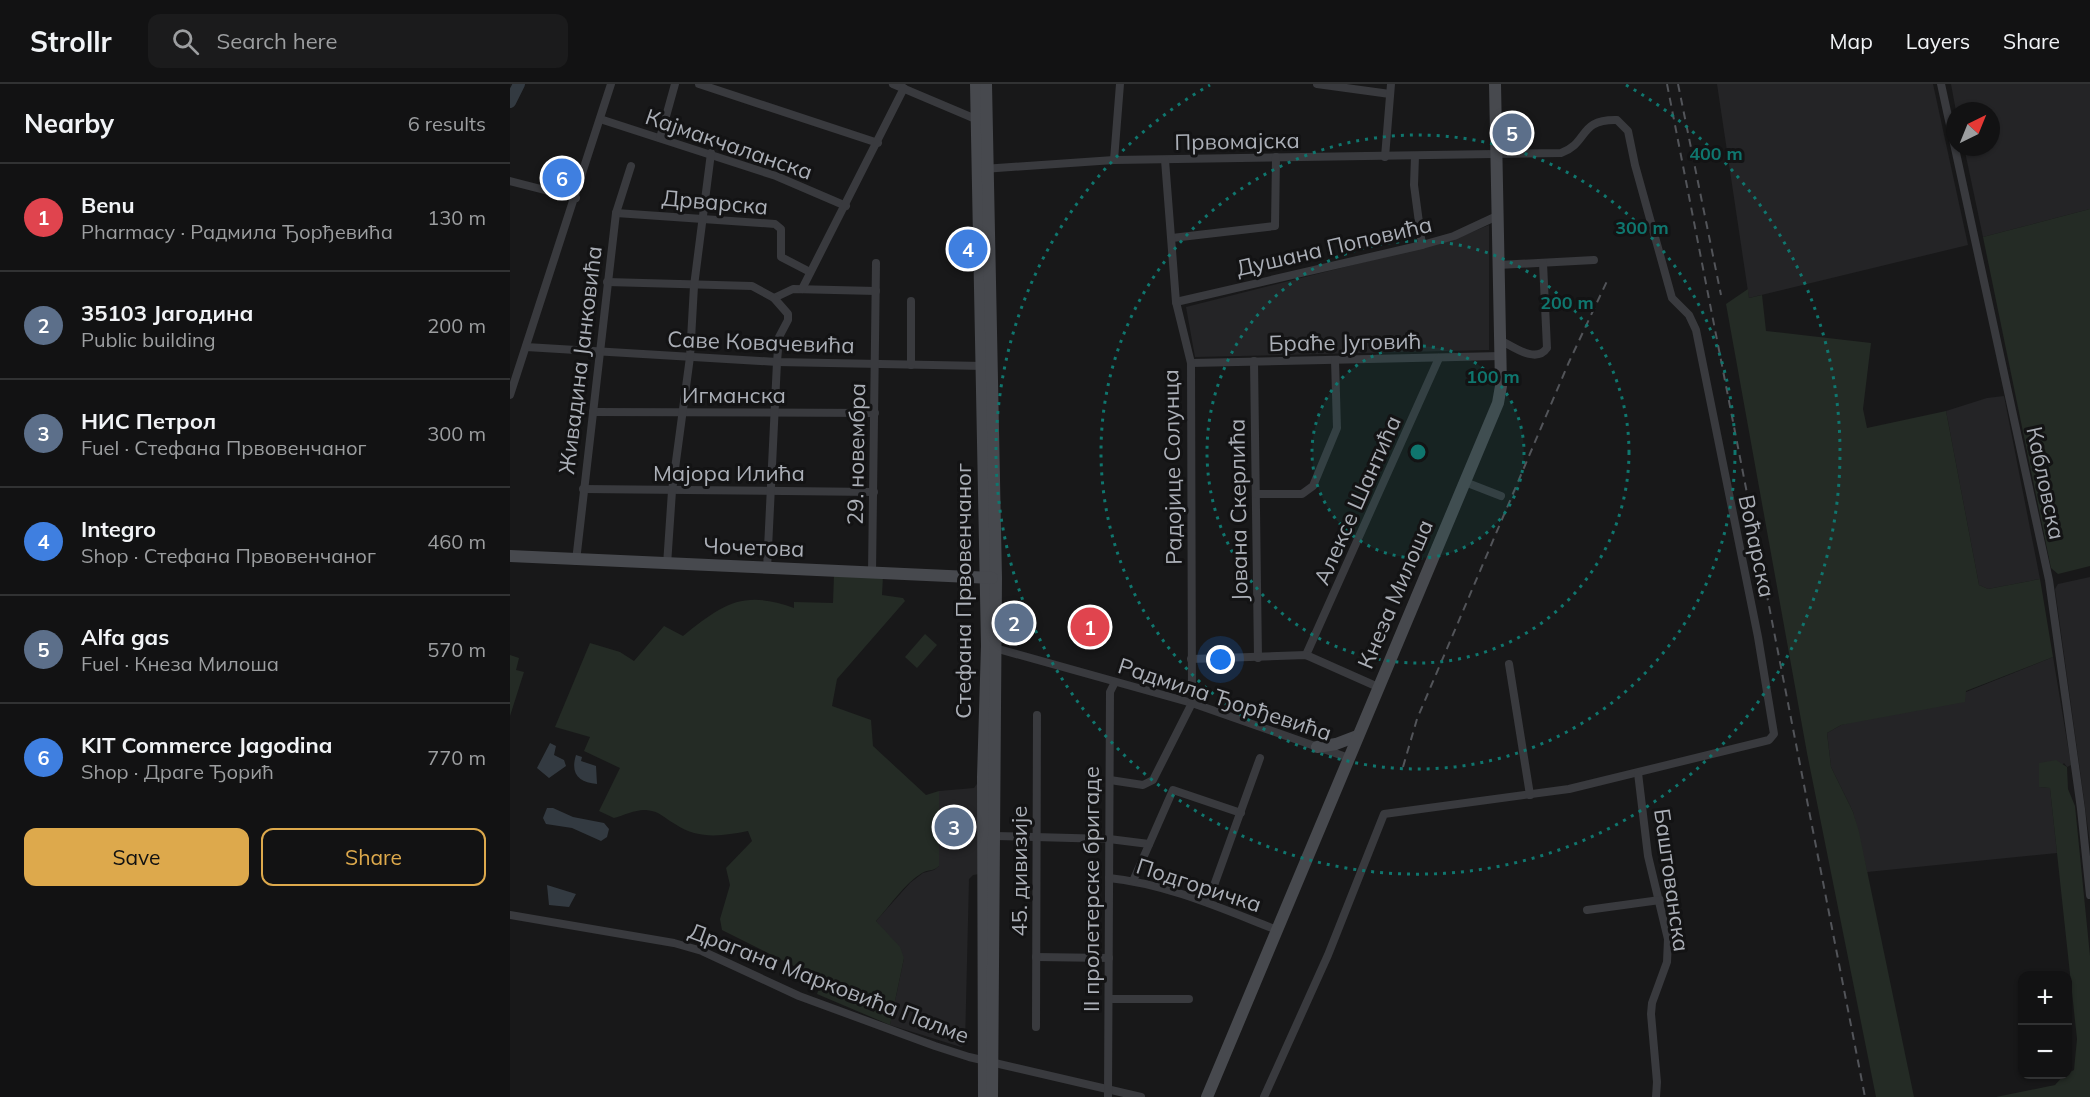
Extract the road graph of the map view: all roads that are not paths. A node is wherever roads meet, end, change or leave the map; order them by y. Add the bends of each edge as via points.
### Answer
1 (610, 84) edge
2 (675, 84) edge
3 (699, 84) edge
4 (893, 84) edge
5 (976, 84) edge
6 (986, 84) edge
7 (1120, 84) edge
8 (1317, 84) edge
9 (1391, 84) edge
10 (1495, 84) edge
11 (1941, 84) edge
12 (904, 88) junction
13 (1390, 94) junction
14 (600, 119) junction
15 (982, 122) junction
16 (660, 138) junction
17 (878, 143) junction
18 (711, 153) junction
19 (1496, 155) junction
20 (1415, 156) junction
21 (1276, 157) junction
22 (1384, 157) junction
23 (1114, 160) junction
24 (1165, 160) junction
25 (631, 166) dead end
26 (984, 169) junction
27 (510, 181) edge
28 (576, 198) junction
29 (846, 206) junction
30 (616, 213) junction
31 (1497, 216) junction
32 (701, 218) junction
33 (1172, 238) junction
34 (1422, 245) junction
35 (1594, 260) dead end
36 (876, 263) dead end
37 (1543, 263) junction
38 (1498, 265) junction
39 (810, 272) junction
40 (607, 282) junction
41 (694, 286) junction
42 (802, 289) junction
43 (876, 291) junction
44 (774, 298) junction
45 (911, 301) dead end
46 (1176, 302) junction
47 (1500, 340) junction
48 (526, 347) junction
49 (599, 353) junction
50 (1500, 356) junction
51 (690, 357) junction
52 (1439, 358) junction
53 (1335, 360) junction
54 (1254, 361) junction
55 (777, 362) junction
56 (1191, 363) junction
57 (874, 365) junction
58 (911, 365) junction
59 (988, 366) junction
60 (513, 377) edge
61 (510, 395) edge
62 (593, 412) junction
63 (773, 413) junction
64 (875, 413) junction
65 (683, 414) junction
66 (1465, 482) junction
67 (583, 489) junction
68 (672, 491) junction
69 (769, 491) junction
70 (874, 492) junction
71 (1256, 494) junction
72 (1501, 496) dead end
73 (510, 556) edge
74 (576, 561) junction
75 (667, 564) junction
76 (767, 568) junction
77 (872, 573) junction
78 (991, 578) junction
79 (991, 647) junction
80 (1306, 655) junction
81 (1258, 657) junction
82 (1191, 659) junction
83 (1509, 664) dead end
84 (1115, 682) junction
85 (1378, 687) junction
86 (1192, 703) junction
87 (1037, 715) dead end
88 (1357, 736) junction
89 (1317, 747) junction
90 (1260, 758) dead end
91 (1348, 758) junction
92 (1638, 772) junction
93 (1110, 780) junction
94 (1530, 795) junction
95 (1241, 813) junction
96 (995, 836) junction
97 (1036, 837) junction
98 (1109, 839) junction
99 (1149, 844) junction
100 (989, 869) junction
101 (1109, 878) junction
102 (1133, 880) junction
103 (2090, 895) edge
104 (1660, 900) junction
105 (1208, 902) junction
106 (1587, 910) dead end
107 (510, 915) edge
108 (1277, 930) junction
109 (1036, 957) junction
110 (1109, 958) junction
111 (1108, 999) junction
112 (1189, 999) dead end
113 (1036, 1027) dead end
114 (988, 1061) junction
115 (1108, 1093) edge
116 (984, 1097) edge
117 (992, 1097) edge
118 (1142, 1097) edge
119 (1207, 1097) edge
120 (1264, 1097) edge
121 (1656, 1097) edge

1 - 14 street
2 - 16 street
3 - 17 street
4 - 12 street
5 - 15 street, Стефана Првовенчаног
6 - 15 street, Стефана Првовенчаног
7 - 23 street
8 - 13 street
9 - 13 street
10 - 19 street, Кнеза Милоша
11 - 103 street, Кабловска via 2049,580
12 - 15 street
12 - 17 street
13 - 22 street
14 - 16 street, Кајмакчаланска
14 - 28 street
15 - 26 street, Стефана Првовенчаног
16 - 18 street, Кајмакчаланска
17 - 29 street
18 - 29 street, Кајмакчаланска
18 - 32 street
19 - 20 street, Првомајска
19 - 31 street, Кнеза Милоша
19 - 92 street, Воћарска via 1561,153 1571,149 1591,124 1602,120 1623,124 1672,298 1689,315 1696,330 1774,734 1769,740
20 - 22 street, Првомајска
20 - 34 street via 1414,185
21 - 22 street, Првомајска
21 - 24 street, Првомајска
21 - 33 street via 1275,226
23 - 24 street, Првомајска
23 - 26 street, Првомајска
24 - 33 street, Радојице Солунца
25 - 30 street, Живадина Јанковића
26 - 59 street, Стефана Првовенчаног
27 - 28 street
28 - 48 street
29 - 39 street
30 - 32 street, Дрварска
30 - 40 street, Живадина Јанковића
31 - 34 street, Душана Поповића via 1455,236
31 - 38 street, Кнеза Милоша
32 - 39 street, Дрварска via 775,224 782,229 781,257
32 - 41 street
33 - 46 street, Радојице Солунца
34 - 46 street, Душана Поповића
35 - 37 street
36 - 43 street, 29. новембра
37 - 38 street
37 - 47 street via 1547,348 1534,356
38 - 47 street, Кнеза Милоша
39 - 42 street
40 - 41 street
40 - 49 street, Живадина Јанковића
41 - 44 street via 752,286
41 - 51 street
42 - 43 street
42 - 44 street
43 - 57 street, 29. новембра
44 - 55 street via 788,314 779,337
45 - 58 street
46 - 56 street, Радојице Солунца
47 - 50 street, Кнеза Милоша
48 - 49 street, Саве Ковачевића
48 - 60 street
49 - 51 street, Саве Ковачевића
49 - 62 street, Живадина Јанковића
50 - 52 street, Браће Југовић
50 - 66 street, Кнеза Милоша via 1498,403
51 - 55 street, Саве Ковачевића
51 - 65 street
52 - 53 street, Браће Југовић
52 - 80 street, Алексе Шантића
53 - 54 street, Браће Југовић
53 - 71 street via 1337,428 1313,486 1302,494
54 - 56 street, Браће Југовић
54 - 71 street, Јована Скерлића
55 - 57 street, Саве Ковачевића
55 - 63 street
56 - 82 street, Радојице Солунца
57 - 58 street, Саве Ковачевића
57 - 64 street, 29. новембра
58 - 59 street, Саве Ковачевића
59 - 78 street, Стефана Првовенчаног
60 - 61 street
62 - 65 street, Игманска
62 - 67 street, Живадина Јанковића
63 - 64 street, Игманска
63 - 65 street, Игманска
63 - 69 street
64 - 70 street, 29. новембра
65 - 68 street
66 - 72 street
66 - 85 street, Кнеза Милоша
67 - 68 street, Мајора Илића
67 - 74 street, Живадина Јанковића
68 - 69 street, Мајора Илића
68 - 75 street
69 - 70 street, Мајора Илића
69 - 76 street
70 - 77 street, 29. новембра
71 - 81 street, Јована Скерлића
73 - 74 street, Чочетова
74 - 75 street, Чочетова
75 - 76 street, Чочетова
76 - 77 street, Чочетова
77 - 78 street, Чочетова
78 - 79 street, Стефана Првовенчаног
79 - 84 street, Радмила Ђорђевића
79 - 96 street, Стефана Првовенчаног
79 - 100 street, Стефана Првовенчаног via 983,777
80 - 81 street
80 - 85 street
81 - 82 street
82 - 86 street, Радојице Солунца
83 - 94 street
84 - 86 street, Радмила Ђорђевића
84 - 93 street, II пролетерске бригаде via 1110,692
85 - 88 street, Кнеза Милоша
86 - 89 street, Радмила Ђорђевића
86 - 93 street via 1153,780 1143,785
87 - 97 street, 45. дивизије
88 - 89 street
88 - 91 street, Кнеза Милоша
89 - 91 street, Радмила Ђорђевића
90 - 95 street
91 - 108 street, Кнеза Милоша
92 - 94 street, Воћарска
92 - 104 street, Баштованска via 1647,850
93 - 98 street, II пролетерске бригаде
94 - 120 street, Воћарска via 1384,814 1328,955
95 - 99 street via 1173,790
95 - 105 street
96 - 97 street
96 - 100 street, Стефана Првовенчаног
97 - 98 street
97 - 109 street, 45. дивизије
98 - 99 street
98 - 101 street, II пролетерске бригаде
99 - 102 street
100 - 114 street, Стефана Првовенчаног
101 - 102 street, Подгоричка
101 - 110 street, II пролетерске бригаде
102 - 105 street, Подгоричка
104 - 106 street
104 - 121 street, Баштованска via 1668,939 1667,962 1651,1014
105 - 108 street, Подгоричка
107 - 114 street, Драгана Марковића Палме via 645,937 702,951 799,996 934,1046
108 - 119 street, Кнеза Милоша
109 - 110 street
109 - 113 street, 45. дивизије
110 - 111 street, II пролетерске бригаде
111 - 112 street
111 - 115 street, II пролетерске бригаде
114 - 115 street, Драгана Марковића Палме
114 - 116 street, Стефана Првовенчаног
114 - 117 street, Стефана Првовенчаног
115 - 118 street, Драгана Марковића Палме

